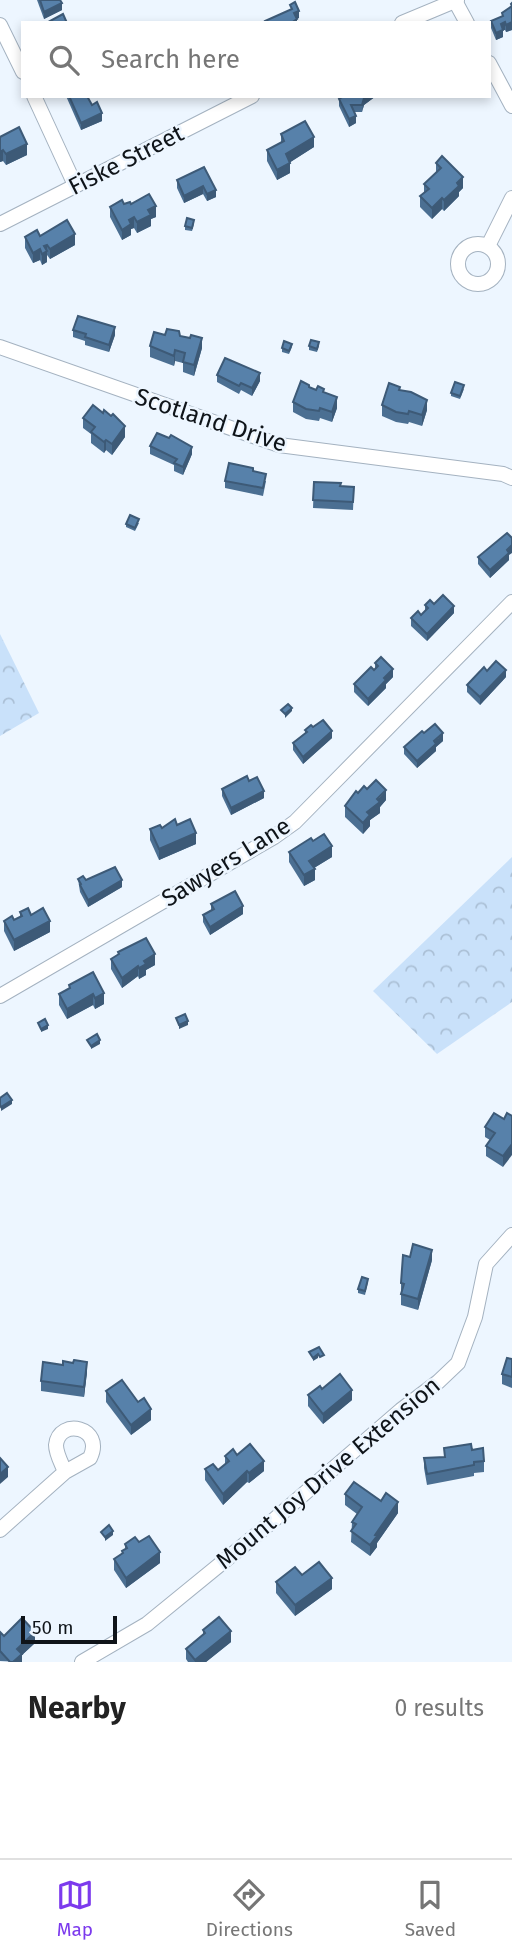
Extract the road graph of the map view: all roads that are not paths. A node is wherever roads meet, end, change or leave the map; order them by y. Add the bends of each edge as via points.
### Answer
1 (456, 0) edge
2 (407, 21) edge
3 (466, 21) edge
4 (0, 25) edge
5 (491, 67) edge
6 (21, 68) edge
7 (35, 98) edge
8 (249, 98) edge
9 (512, 106) edge
10 (75, 186) junction
11 (512, 198) edge
12 (0, 223) edge
13 (488, 246) dead end
14 (0, 347) edge
15 (512, 478) edge
16 (512, 601) edge
17 (0, 996) edge
18 (512, 1235) edge
19 (65, 1472) dead end
20 (0, 1530) edge
21 (82, 1662) edge

1 - 2 street
1 - 3 street
4 - 6 street
5 - 9 street
7 - 10 street
8 - 10 street, Fiske Street
10 - 12 street, Fiske Street
11 - 13 street
14 - 15 street, Scotland Drive via 279,445
16 - 17 street, Sawyers Lane via 295,822
18 - 21 street, Mount Joy Drive Extension via 486,1264 475,1317 458,1363 147,1623
19 - 20 street

